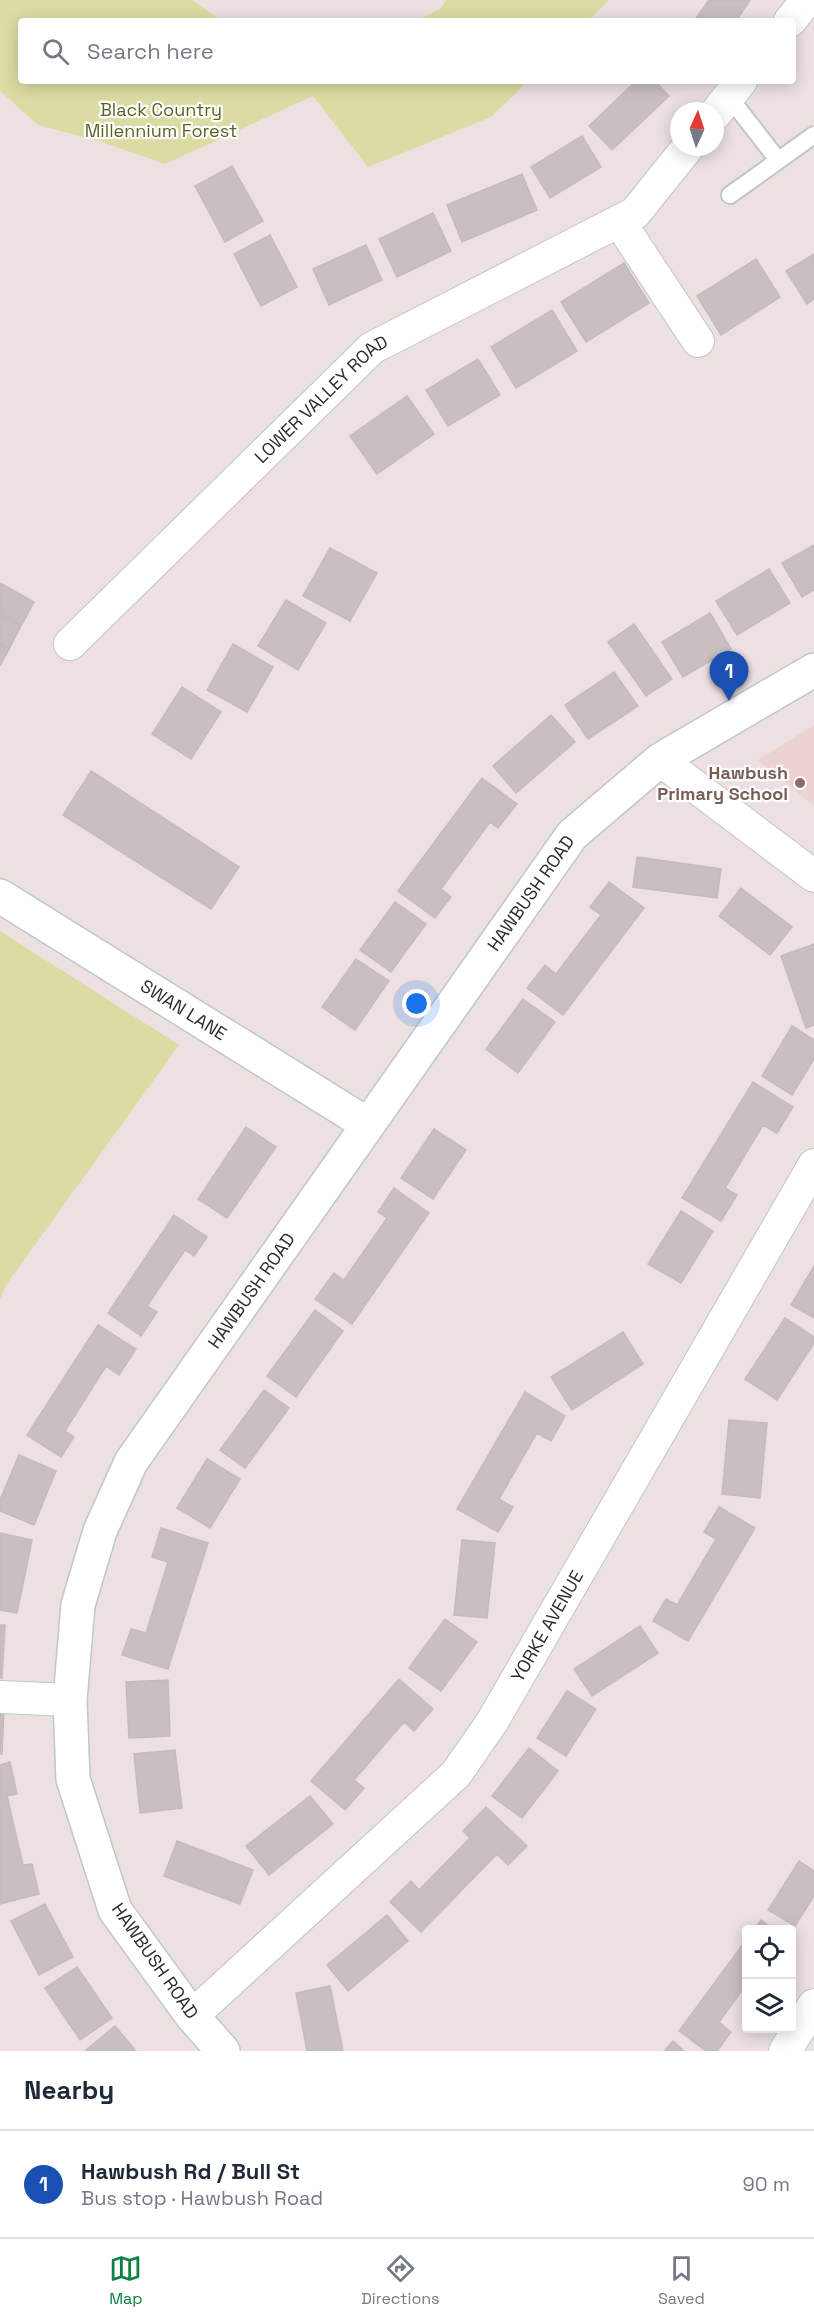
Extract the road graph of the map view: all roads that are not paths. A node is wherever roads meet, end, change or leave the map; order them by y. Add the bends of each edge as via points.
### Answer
1 (807, 0) edge
2 (792, 18) edge
3 (728, 97) edge
4 (814, 135) edge
5 (681, 156) edge
6 (778, 160) junction
7 (730, 195) dead end
8 (619, 221) junction
9 (698, 341) dead end
10 (70, 644) dead end
11 (814, 670) edge
12 (660, 760) junction
13 (814, 876) edge
14 (0, 896) edge
15 (367, 1124) junction
16 (814, 1165) edge
17 (0, 1697) edge
18 (70, 1700) junction
19 (814, 2005) edge
20 (192, 2016) junction
21 (223, 2051) edge
22 (785, 2051) edge

1 - 2 street
3 - 6 lane
4 - 6 lane
5 - 8 street, LOWER VALLEY ROAD via 635,213
6 - 7 lane
8 - 9 street
8 - 10 street, LOWER VALLEY ROAD via 372,348
11 - 12 street, HAWBUSH ROAD
12 - 13 street
12 - 15 street, HAWBUSH ROAD via 572,835
14 - 15 street, SWAN LANE
15 - 18 street, HAWBUSH ROAD via 131,1462 100,1531 78,1605
16 - 20 street, YORKE AVENUE via 492,1722 456,1774
17 - 18 street
18 - 20 street, HAWBUSH ROAD via 73,1779 115,1910
19 - 22 street
20 - 21 street, HAWBUSH ROAD

